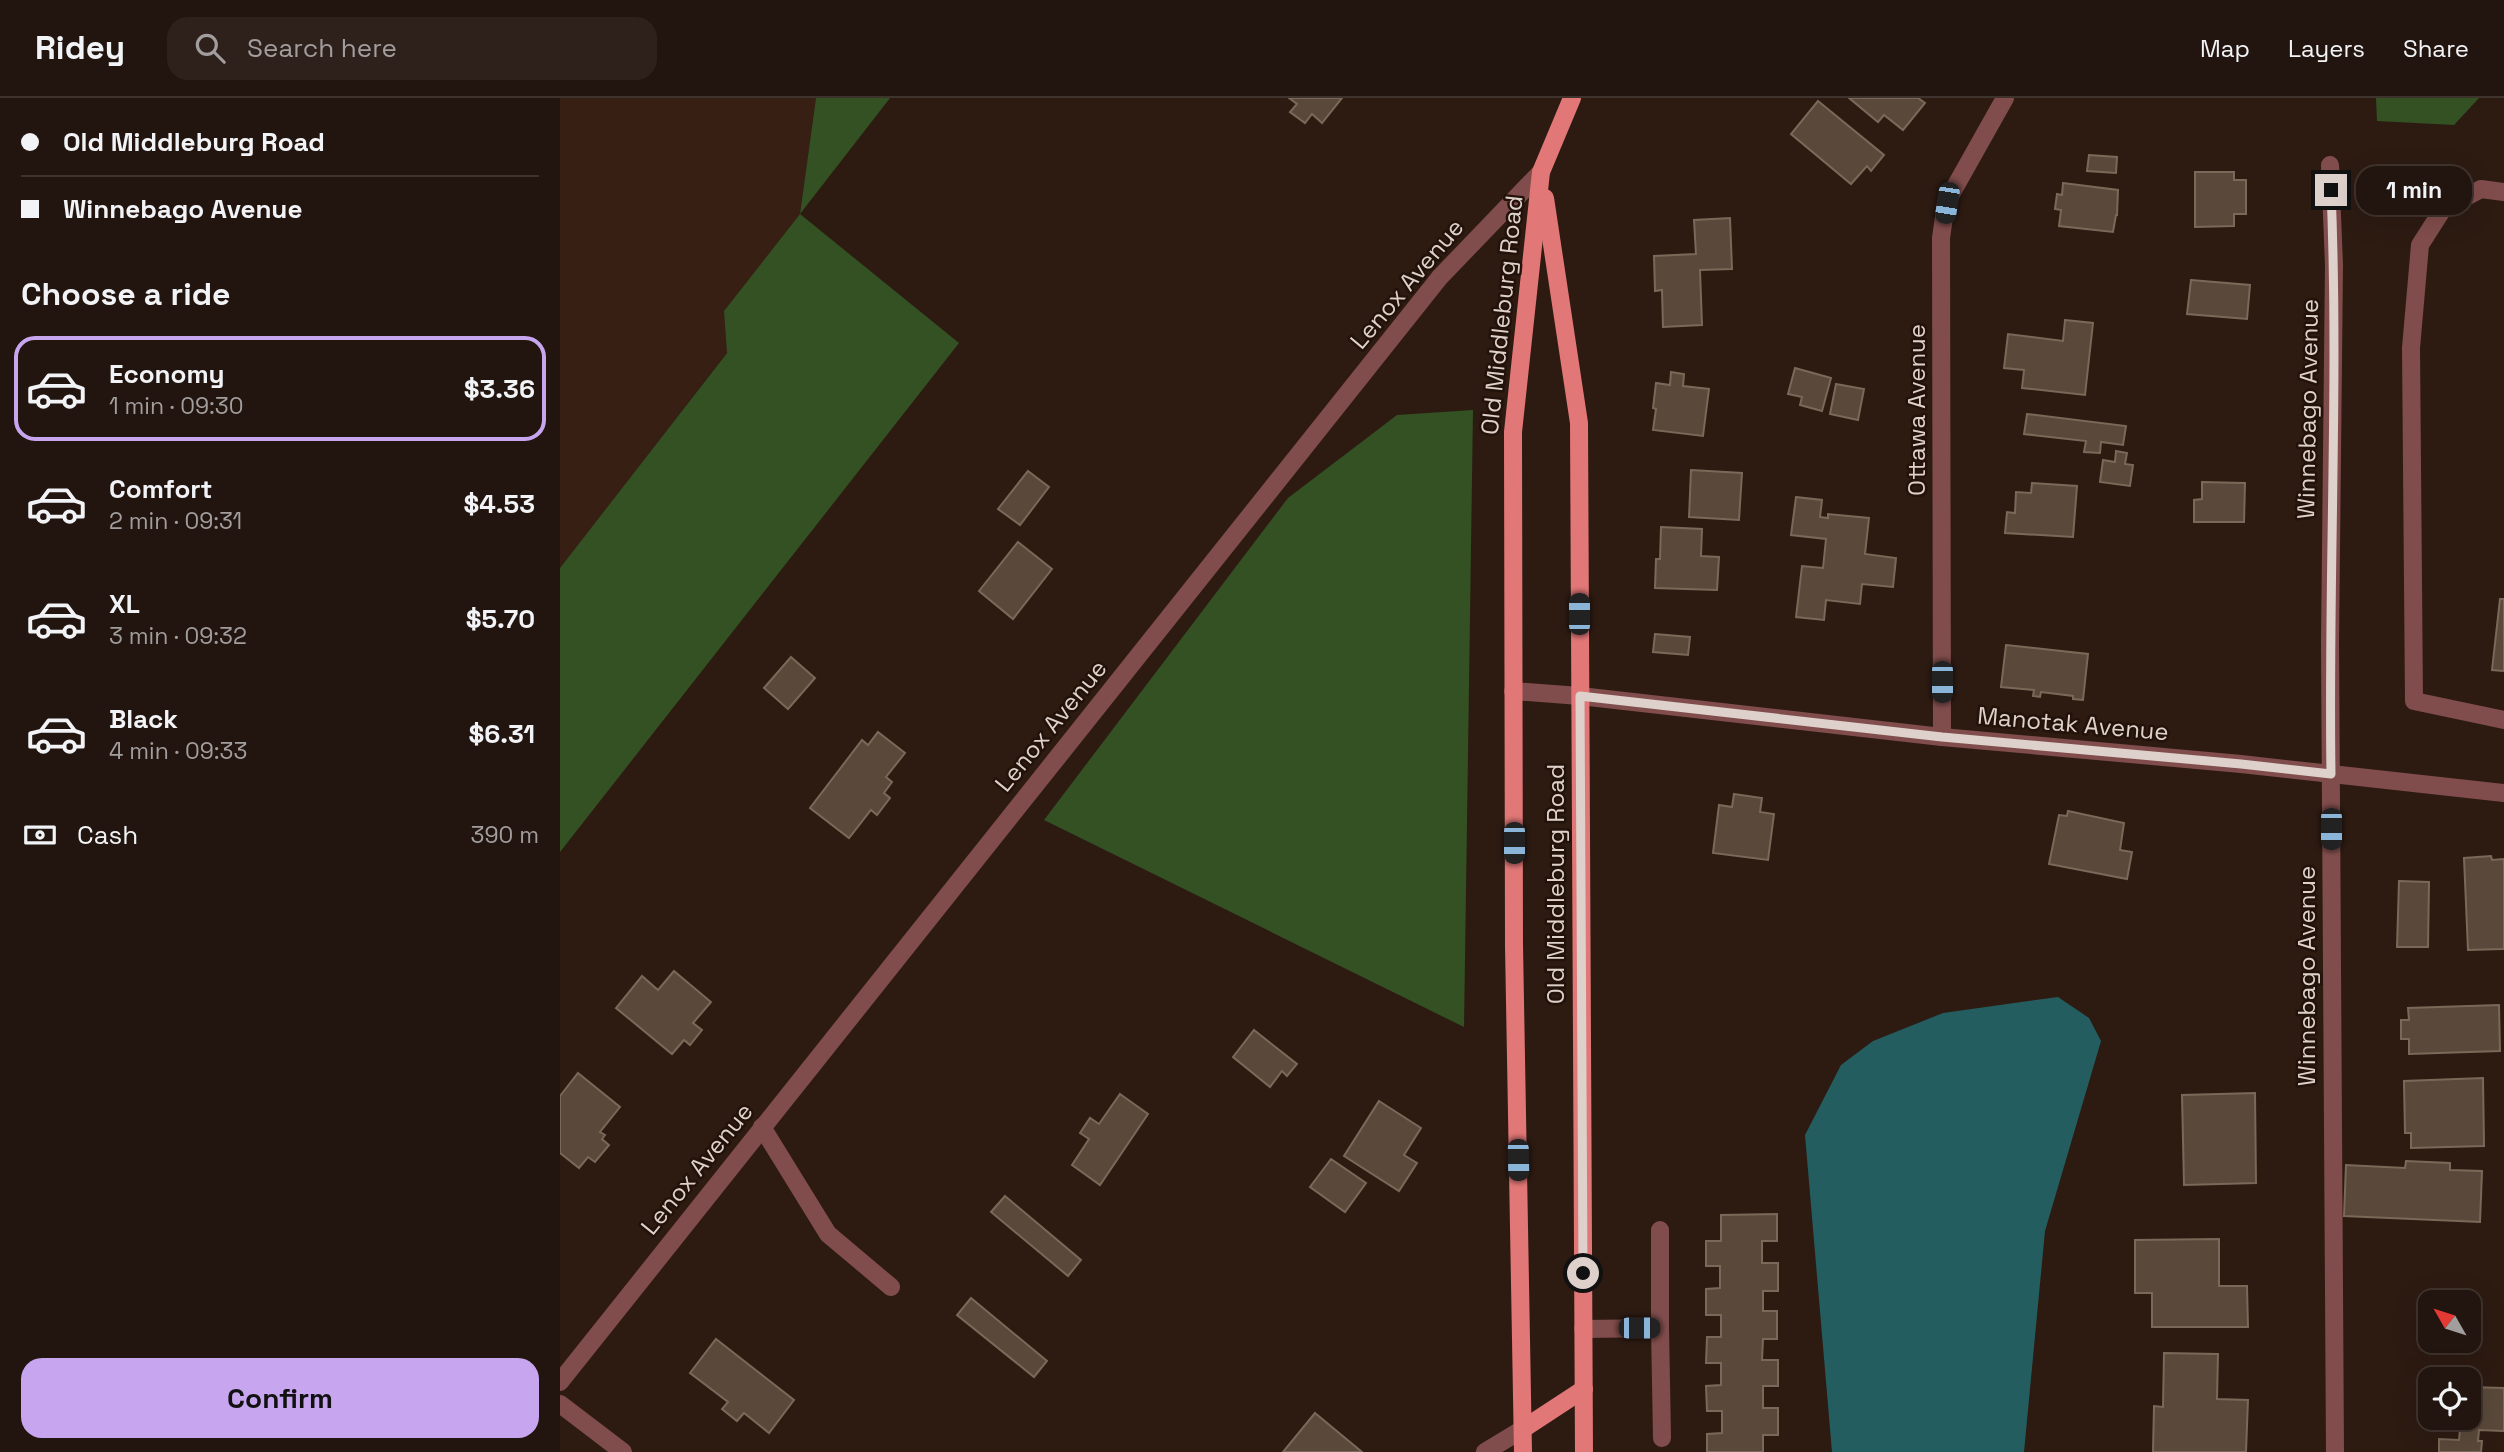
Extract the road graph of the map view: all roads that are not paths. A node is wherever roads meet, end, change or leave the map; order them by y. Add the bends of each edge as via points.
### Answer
1 (1572, 98) edge
2 (2006, 98) edge
3 (2330, 164) dead end
4 (1541, 172) junction
5 (2504, 192) edge
6 (1513, 691) junction
7 (1580, 696) junction
8 (2504, 720) edge
9 (1942, 737) junction
10 (2331, 774) junction
11 (2504, 793) edge
12 (762, 1127) junction
13 (1660, 1230) dead end
14 (891, 1287) dead end
15 (1660, 1328) junction
16 (1583, 1329) junction
17 (560, 1382) edge
18 (1584, 1390) junction
19 (560, 1404) edge
20 (1523, 1429) junction
21 (1662, 1438) dead end
22 (623, 1452) edge
23 (1485, 1452) edge
24 (1522, 1452) edge
25 (1584, 1452) edge
26 (2335, 1452) edge

1 - 4 main road, Lenox Avenue
2 - 9 street, Ottawa Avenue via 1947,203 1941,238
3 - 10 street, Winnebago Avenue via 2334,265
4 - 6 main road, Old Middleburg Road via 1513,432
4 - 7 main road, Old Middleburg Road via 1579,423
4 - 12 street, Lenox Avenue via 1440,277
5 - 8 street via 2481,190 2443,209 2420,245 2411,348 2414,701
6 - 7 street, Manotak Avenue
6 - 20 main road, Old Middleburg Road
7 - 9 street, Manotak Avenue
7 - 16 main road, Old Middleburg Road
9 - 10 street, Manotak Avenue
10 - 11 street, Manotak Avenue
10 - 26 street, Winnebago Avenue
12 - 14 street via 828,1234
12 - 17 street, Lenox Avenue
13 - 15 street
15 - 16 street
15 - 21 street
16 - 18 main road, Old Middleburg Road
18 - 20 main road
18 - 25 main road, Old Middleburg Road
19 - 22 street
20 - 23 street
20 - 24 main road, Old Middleburg Road

